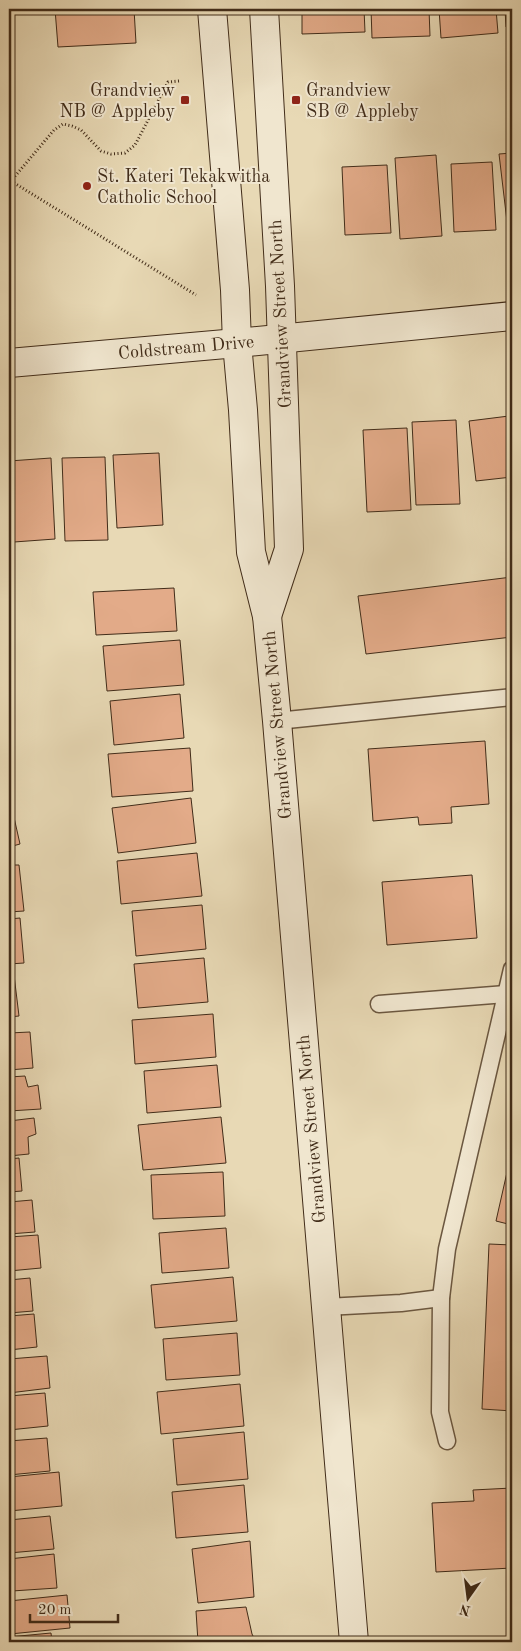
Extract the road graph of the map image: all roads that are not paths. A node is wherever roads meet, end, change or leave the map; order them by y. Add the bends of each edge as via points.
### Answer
1 (212, 9) edge
2 (264, 9) edge
3 (512, 316) edge
4 (281, 338) junction
5 (237, 343) junction
6 (9, 363) edge
7 (267, 616) junction
8 (512, 697) edge
9 (278, 720) junction
10 (512, 969) edge
11 (506, 994) junction
12 (379, 1004) dead end
13 (441, 1298) junction
14 (326, 1307) junction
15 (447, 1441) dead end
16 (354, 1642) edge

1 - 5 street, Grandview Street North
2 - 4 street, Grandview Street North
3 - 4 street, Coldstream Drive
4 - 5 street, Coldstream Drive
4 - 7 street, Grandview Street North via 290,550
5 - 6 street, Coldstream Drive
5 - 7 street, Grandview Street North via 251,552
7 - 9 street, Grandview Street North
8 - 9 lane
9 - 14 street, Grandview Street North
10 - 11 lane
11 - 12 lane
11 - 13 lane via 447,1249
13 - 14 lane
13 - 15 lane via 440,1412
14 - 16 street, Grandview Street North

